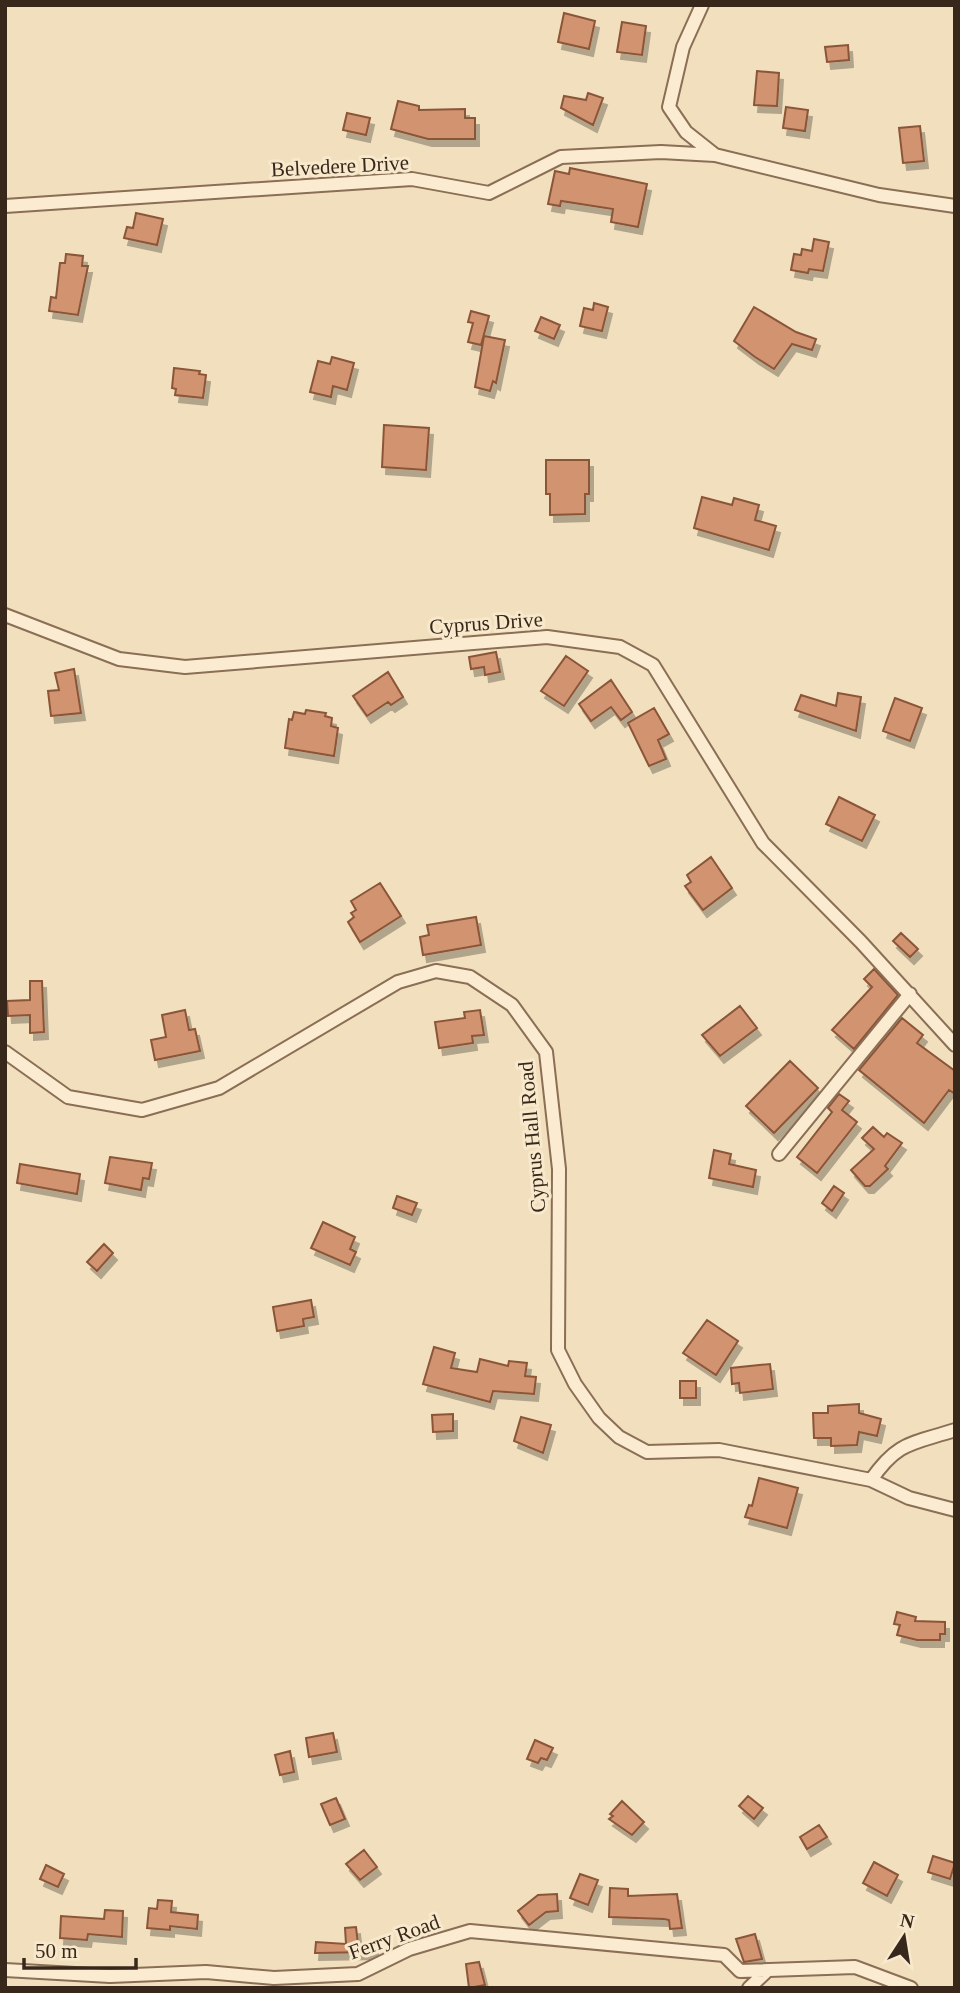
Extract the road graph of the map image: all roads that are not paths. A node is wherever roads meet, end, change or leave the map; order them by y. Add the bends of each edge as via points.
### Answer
1 (702, 5) edge
2 (715, 155) junction
3 (5, 206) edge
4 (955, 206) edge
5 (5, 615) edge
6 (910, 994) junction
7 (955, 1045) edge
8 (5, 1052) edge
9 (779, 1154) dead end
10 (955, 1430) edge
11 (871, 1480) junction
12 (955, 1510) edge
13 (5, 1970) edge
14 (768, 1970) junction
15 (749, 1988) edge
16 (911, 1988) edge

1 - 2 street via 683,47 669,107 686,132
2 - 3 street, Belvedere Drive via 661,152 561,157 489,193 412,179
2 - 4 street, Belvedere Drive via 879,195
5 - 6 street, Cyprus Drive via 119,659 185,667 547,637 620,647 653,665 763,843
6 - 7 street, Cyprus Drive
6 - 9 street
8 - 11 street, Cyprus Hall Road via 68,1097 142,1110 219,1088 398,982 436,971 470,977 512,1005 546,1052 559,1169 558,1350 599,1418 619,1437 647,1452 719,1450
10 - 11 street via 900,1448 887,1457
11 - 12 street, Cyprus Hall Road via 909,1498
13 - 14 street, Ferry Road via 110,1976 206,1972 274,1978 358,1974 409,1949 470,1931 724,1955 740,1971
14 - 15 street
14 - 16 street, Ferry Road via 855,1967

